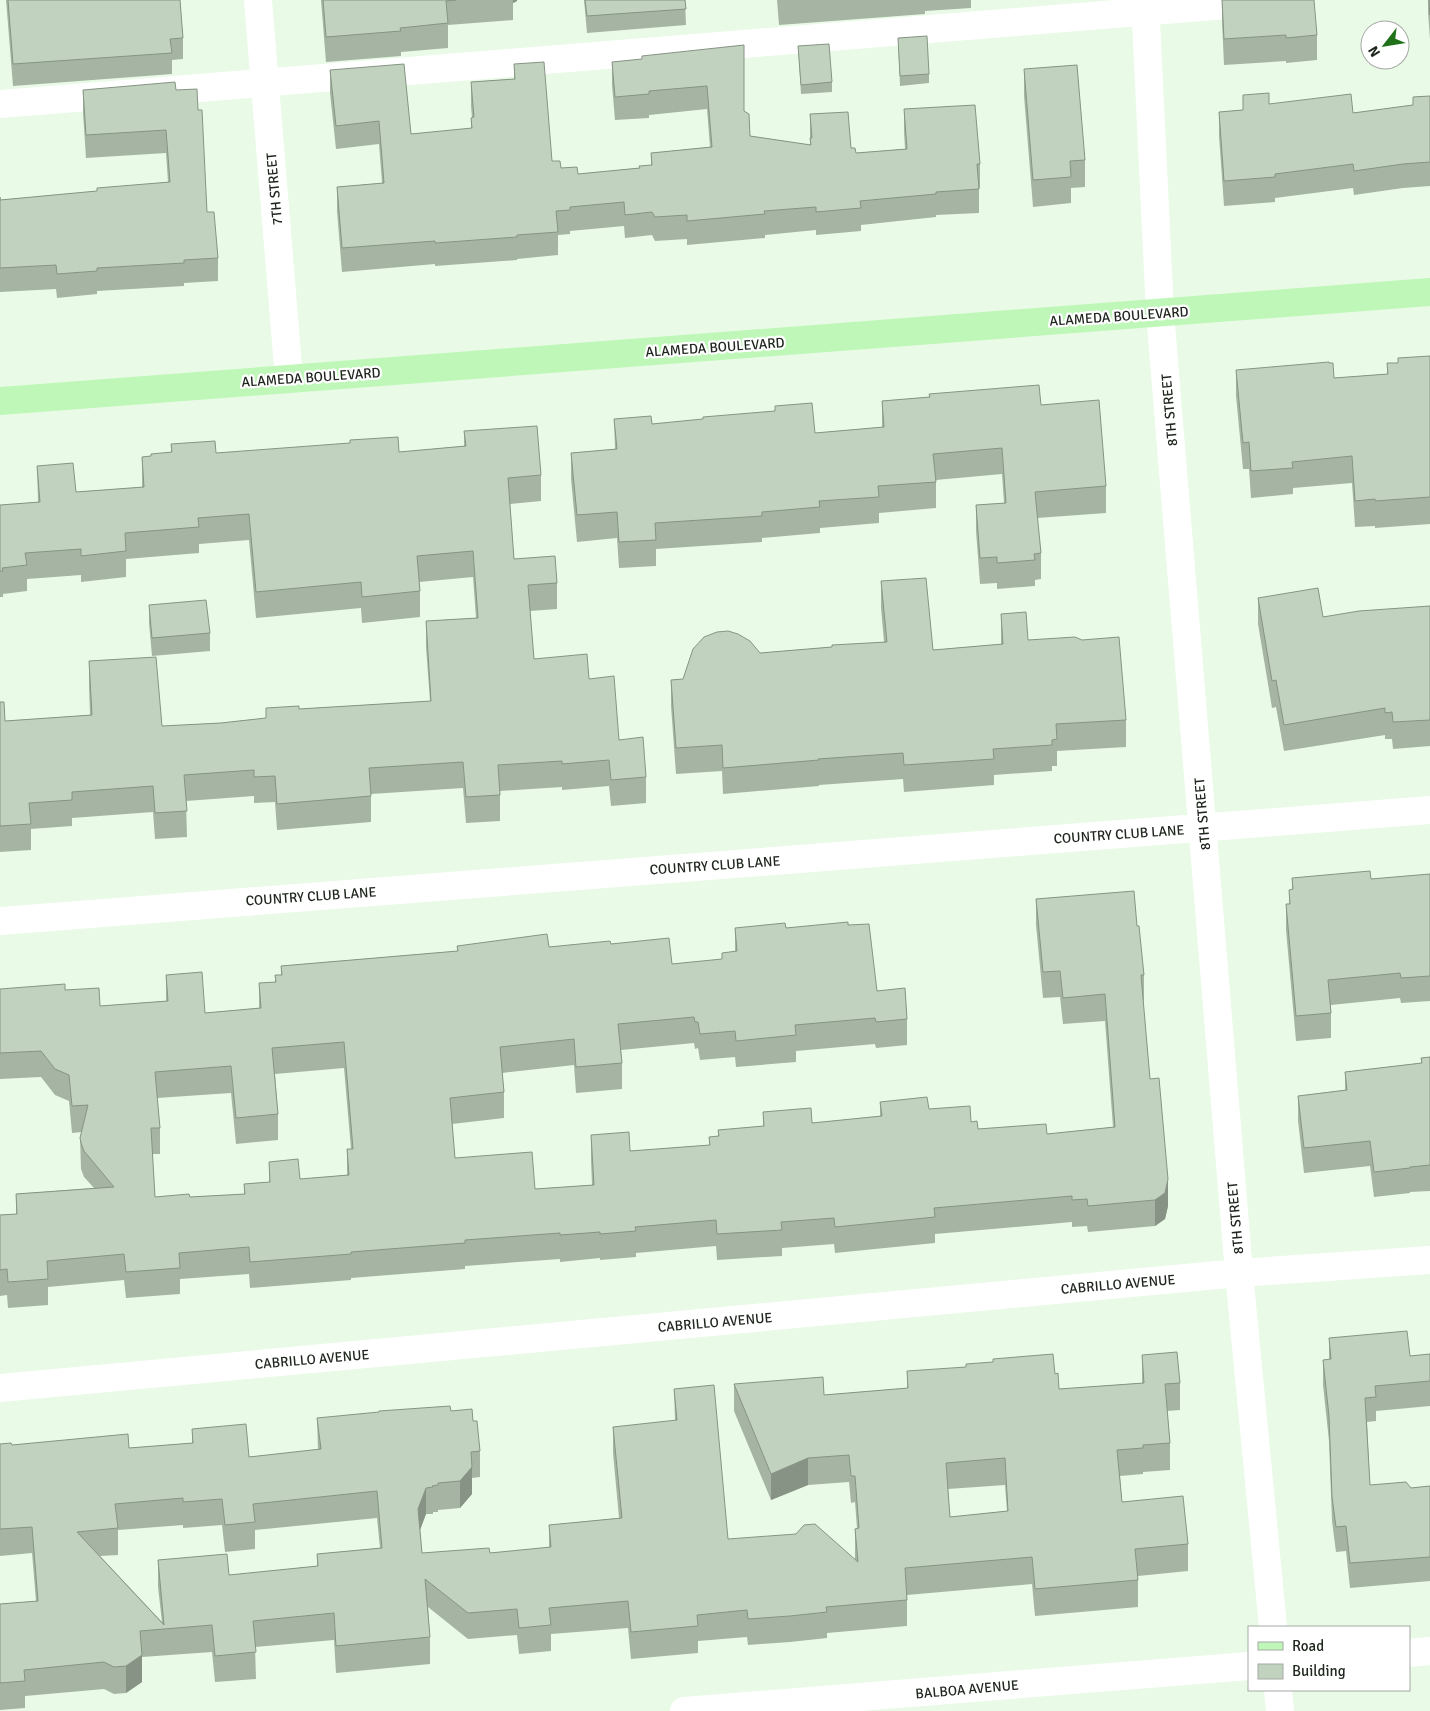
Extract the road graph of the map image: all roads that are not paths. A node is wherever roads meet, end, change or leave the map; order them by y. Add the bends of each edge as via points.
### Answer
1 (258, 0) edge
2 (1289, 0) edge
3 (1146, 6) edge
4 (265, 82) junction
5 (0, 104) edge
6 (1430, 292) edge
7 (1160, 313) junction
8 (289, 379) junction
9 (0, 401) edge
10 (1430, 810) edge
11 (1203, 827) junction
12 (0, 921) edge
13 (1430, 1260) edge
14 (1239, 1273) junction
15 (0, 1388) edge
16 (1273, 1626) edge
17 (1430, 1651) edge
18 (1410, 1653) edge
19 (1248, 1666) edge
20 (1278, 1691) edge
21 (684, 1711) edge
22 (1280, 1711) edge

1 - 4 street, 7TH STREET
2 - 3 street
3 - 4 street
3 - 7 street, 8TH STREET
4 - 5 street
4 - 8 street, 7TH STREET
6 - 7 main road, ALAMEDA BOULEVARD
7 - 8 main road, ALAMEDA BOULEVARD
7 - 11 street, 8TH STREET
8 - 9 main road, ALAMEDA BOULEVARD
10 - 11 street, COUNTRY CLUB LANE
11 - 12 street, COUNTRY CLUB LANE
11 - 14 street, 8TH STREET
13 - 14 street, CABRILLO AVENUE
14 - 15 street, CABRILLO AVENUE
14 - 16 street, 8TH STREET
17 - 18 street
19 - 21 street, BALBOA AVENUE
20 - 22 street

